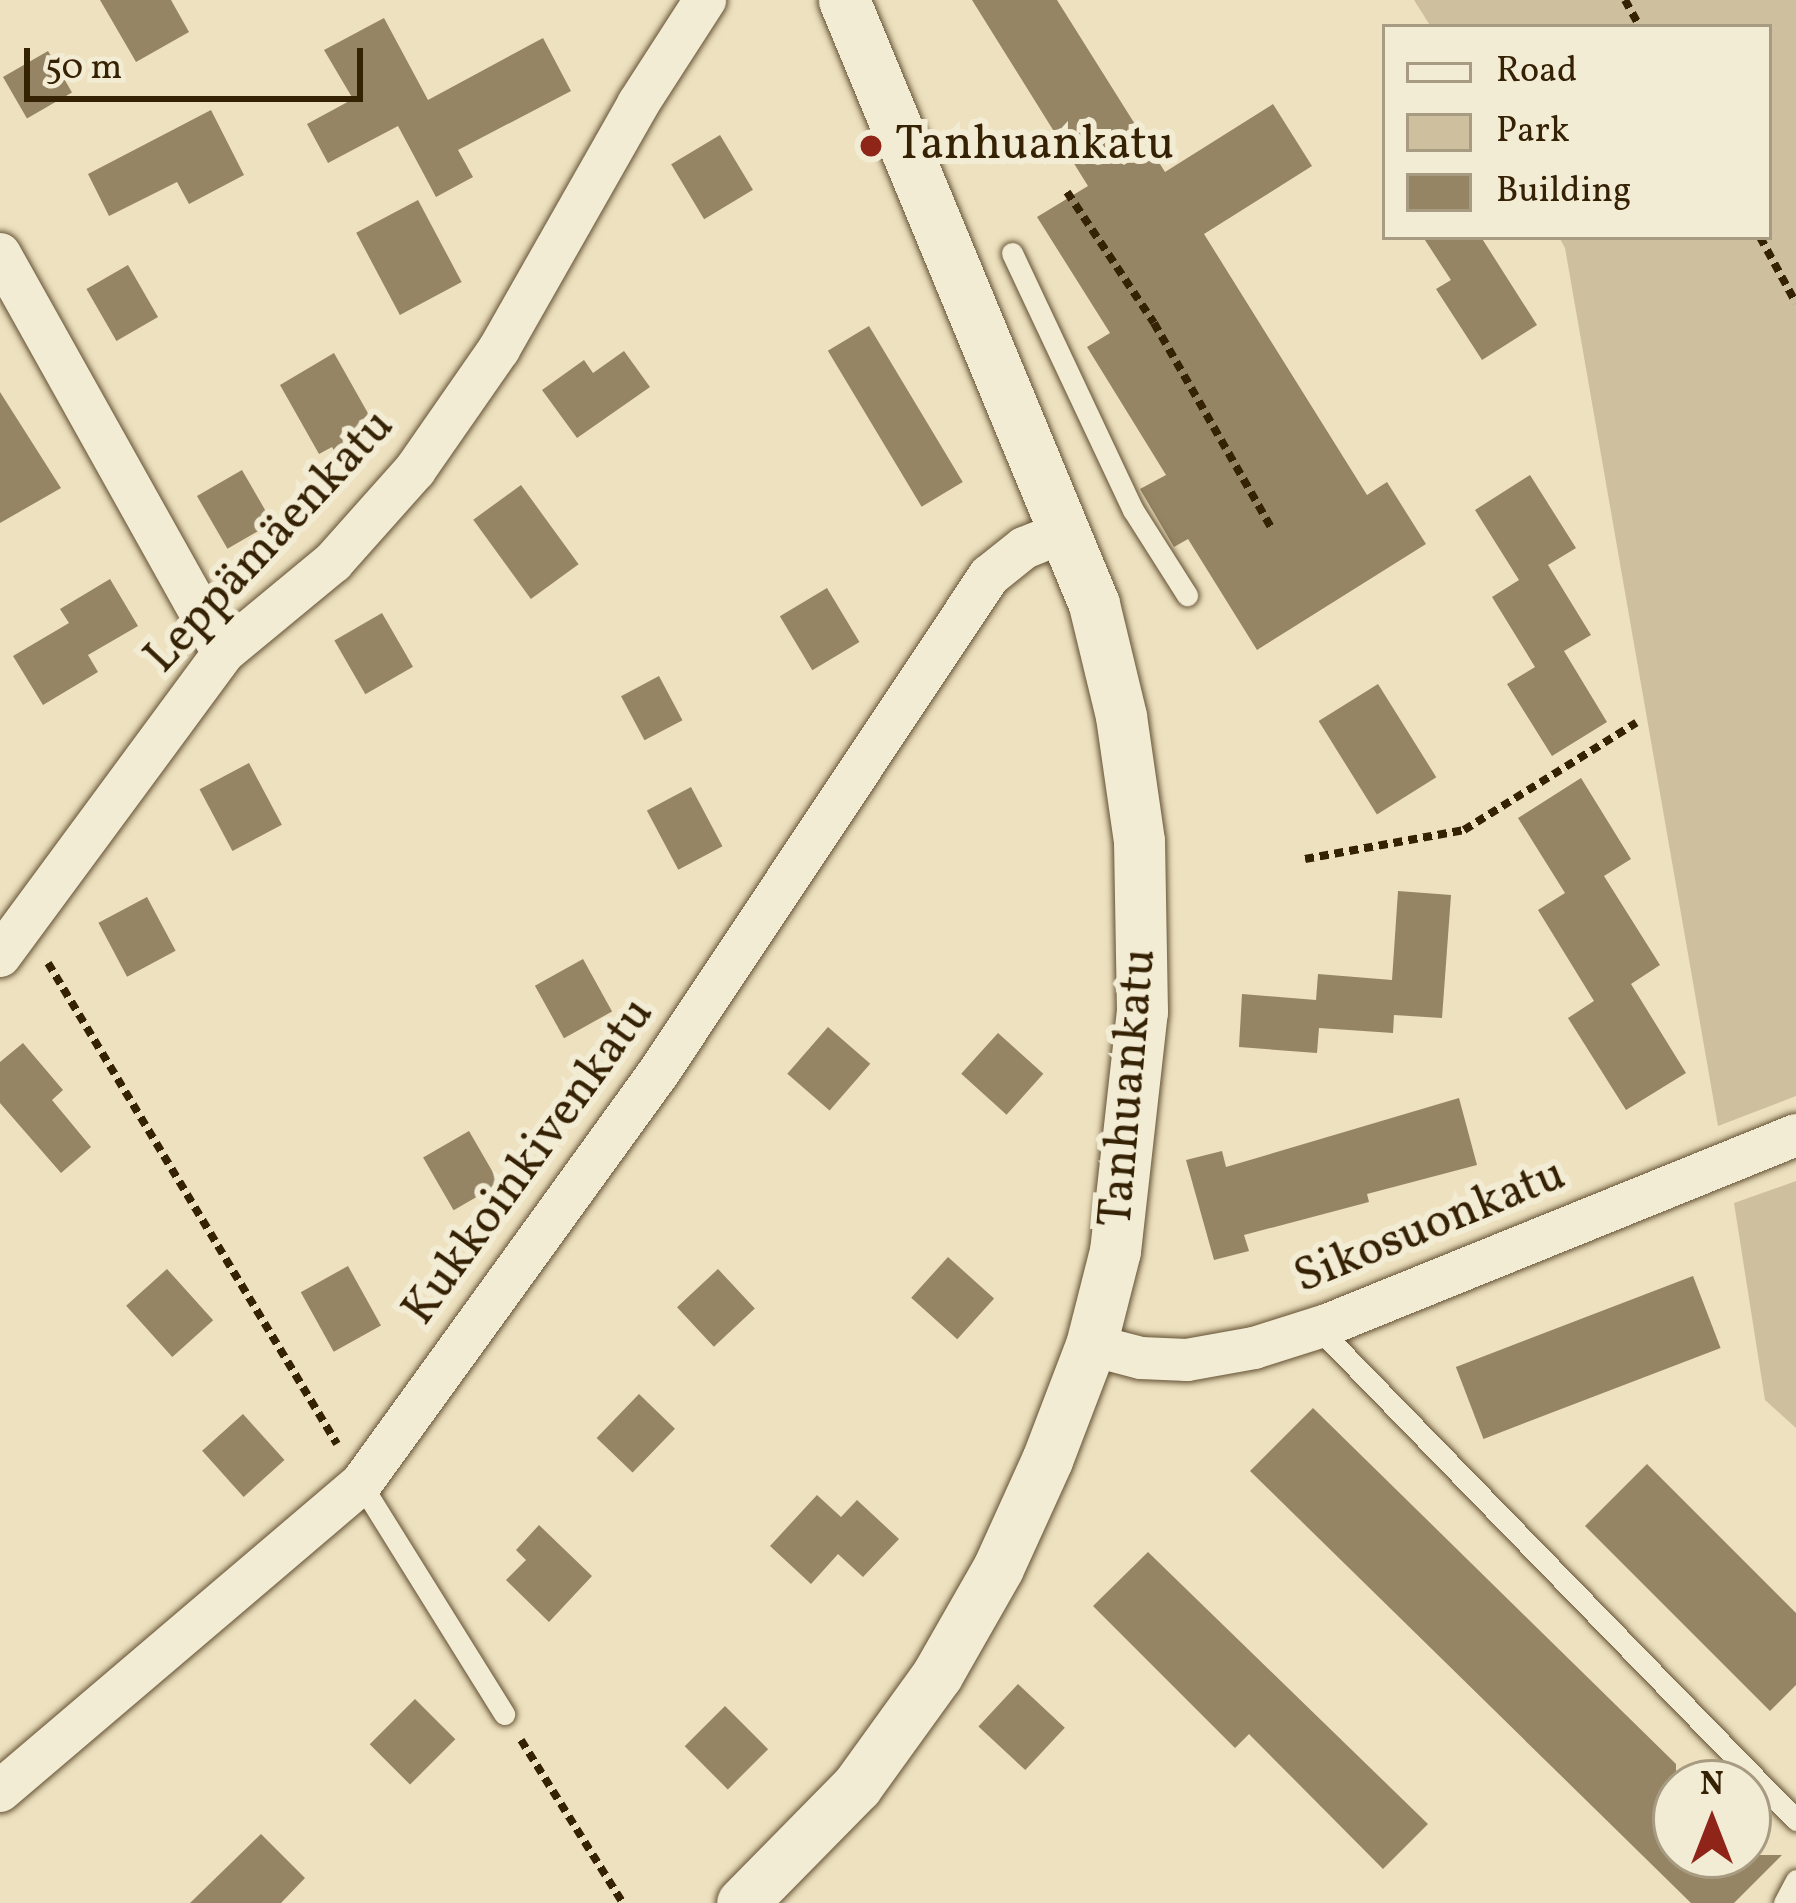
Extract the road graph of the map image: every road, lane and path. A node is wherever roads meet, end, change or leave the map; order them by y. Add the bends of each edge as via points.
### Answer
1 (705, 0) edge
2 (844, 0) edge
3 (1067, 192) dead end
4 (1762, 240) edge
5 (1012, 253) dead end
6 (0, 254) edge
7 (1796, 303) edge
8 (1272, 529) dead end
9 (1064, 532) junction
10 (1187, 596) dead end
11 (223, 653) junction
12 (1636, 723) dead end
13 (1305, 859) dead end
14 (13, 941) edge
15 (1796, 1135) edge
16 (1318, 1328) junction
17 (1091, 1345) junction
18 (361, 1484) junction
19 (504, 1714) joint
20 (0, 1791) edge
21 (1796, 1820) edge
22 (1796, 1880) edge
23 (623, 1903) edge
24 (742, 1903) edge
25 (1784, 1903) edge

1 - 11 street, Leppämäenkatu via 499,349 415,470 333,562
2 - 9 street, Tanhuankatu
3 - 8 path via 1154,323
4 - 7 path
5 - 10 lane via 1133,510
6 - 11 street
9 - 17 street, Tanhuankatu via 1094,604 1121,716 1143,907 1130,1158
9 - 18 street, Kukkoinkivenkatu via 1024,548 989,576 659,1072
11 - 14 street, Leppämäenkatu
12 - 13 path via 1464,830
14 - 18 path
15 - 16 street, Sikosuonkatu
16 - 17 street, Sikosuonkatu via 1187,1360
16 - 21 lane
17 - 24 street, Tanhuankatu via 998,1568 937,1675 857,1786
18 - 19 lane
18 - 20 street, Kukkoinkivenkatu
19 - 23 path
22 - 25 lane

